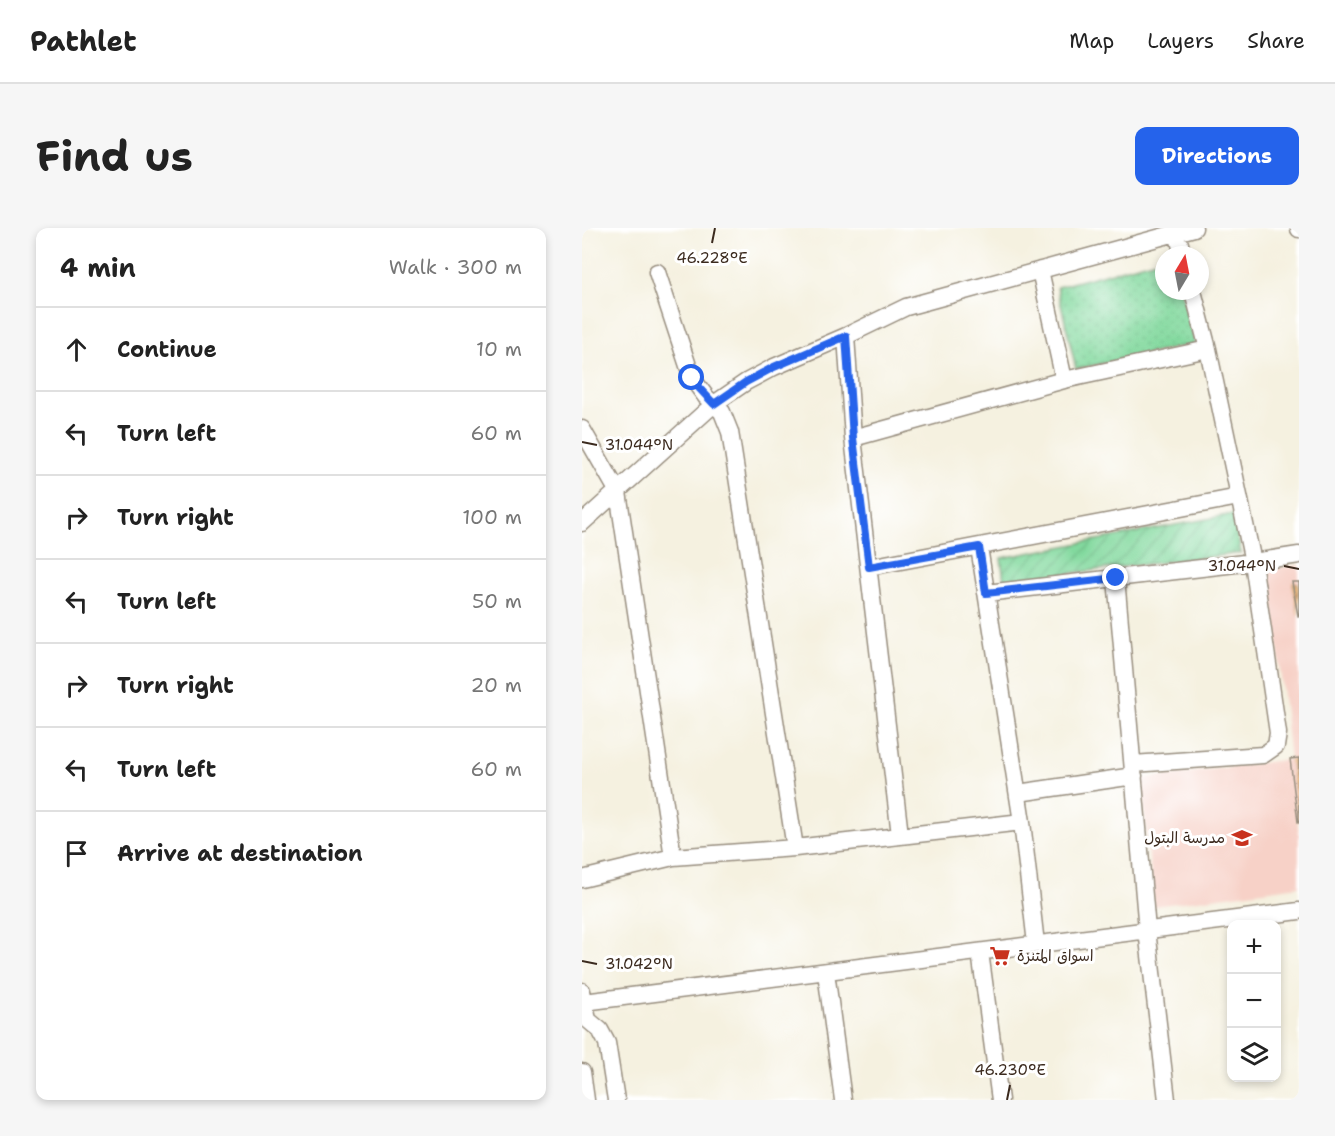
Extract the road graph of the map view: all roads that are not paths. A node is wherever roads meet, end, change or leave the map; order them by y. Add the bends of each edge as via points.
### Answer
1 (1185, 230) edge
2 (1184, 246) edge
3 (1040, 270) junction
4 (657, 273) dead end
5 (1194, 300) edge
6 (846, 336) junction
7 (1208, 349) junction
8 (1064, 380) junction
9 (714, 404) junction
10 (582, 429) edge
11 (853, 438) junction
12 (618, 492) junction
13 (1239, 497) junction
14 (582, 523) edge
15 (979, 547) junction
16 (1299, 555) edge
17 (1253, 562) junction
18 (869, 567) junction
19 (1116, 578) junction
20 (986, 593) junction
21 (1134, 770) junction
22 (1018, 793) junction
23 (1022, 822) junction
24 (900, 835) junction
25 (795, 848) junction
26 (673, 857) junction
27 (582, 879) edge
28 (1299, 911) edge
29 (1147, 930) junction
30 (1036, 944) junction
31 (980, 952) junction
32 (826, 972) junction
33 (583, 997) edge
34 (585, 1025) edge
35 (582, 1072) edge
36 (586, 1100) edge
37 (616, 1100) edge
38 (843, 1100) edge
39 (1000, 1100) edge
40 (1167, 1100) edge

1 - 2 street
1 - 3 street
3 - 6 street via 906,307
3 - 8 street
4 - 9 street via 692,378
5 - 7 street
6 - 9 street via 774,367
6 - 11 street
7 - 8 street
7 - 13 street
8 - 11 street
9 - 12 street
9 - 25 street via 730,432
10 - 12 street
11 - 18 street
12 - 14 street
12 - 26 street
13 - 15 street
13 - 17 street
15 - 18 street
15 - 20 street
16 - 17 street
17 - 19 street
17 - 21 street via 1278,733 1275,746 1263,755
18 - 24 street
19 - 20 street
19 - 21 street
20 - 22 street
21 - 22 street
21 - 29 street
22 - 23 street
23 - 24 street
23 - 30 street
24 - 25 street
25 - 26 street
26 - 27 street
28 - 29 street
29 - 30 street
29 - 40 street
30 - 31 street
31 - 32 street
31 - 39 street
32 - 33 street
32 - 38 street
33 - 34 street
34 - 37 street via 600,1030 607,1043
35 - 36 street

